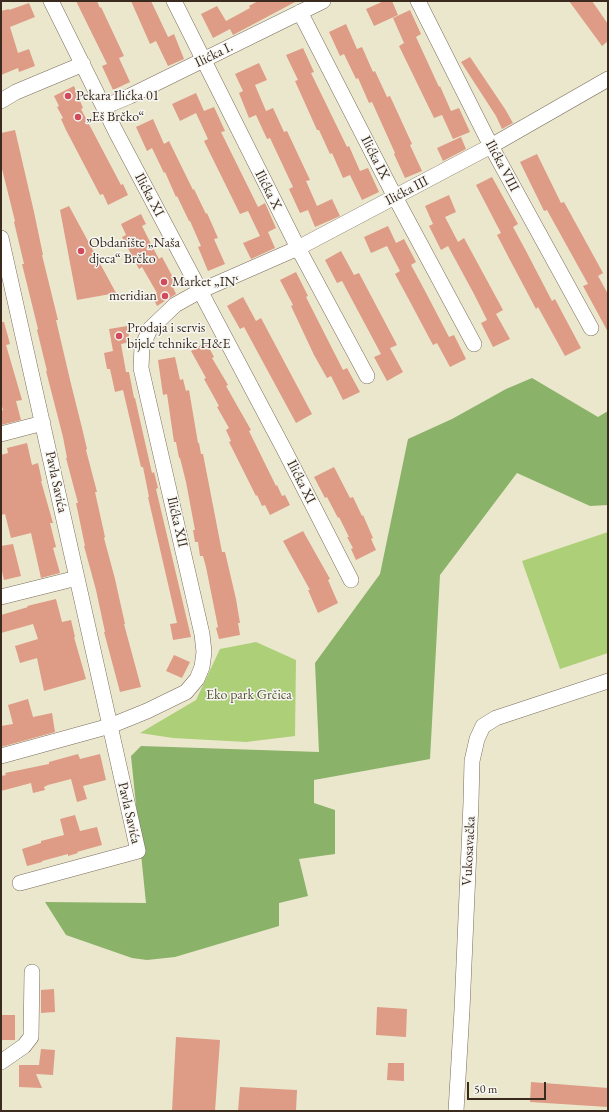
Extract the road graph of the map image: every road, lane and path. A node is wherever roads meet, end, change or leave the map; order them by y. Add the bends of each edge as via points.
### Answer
1 (51, 1) edge
2 (174, 1) edge
3 (323, 1) edge
4 (418, 1) edge
5 (300, 12) junction
6 (203, 61) junction
7 (82, 64) junction
8 (608, 79) edge
9 (1, 101) edge
10 (104, 107) junction
11 (491, 146) junction
12 (395, 197) junction
13 (1, 238) edge
14 (298, 248) junction
15 (200, 291) junction
16 (7, 294) edge
17 (591, 328) dead end
18 (474, 344) dead end
19 (367, 376) dead end
20 (43, 423) junction
21 (1, 434) edge
22 (77, 578) junction
23 (351, 580) dead end
24 (1, 597) edge
25 (608, 681) edge
26 (110, 726) junction
27 (1, 756) edge
28 (20, 883) dead end
29 (32, 972) dead end
30 (1, 1062) edge
31 (456, 1111) edge

1 - 7 street, Ilićka XI
2 - 6 street, Ilićka X
3 - 5 street, Ilićka I.
4 - 11 street, Ilićka VIII
5 - 6 street, Ilićka I.
5 - 12 street, Ilićka IX
6 - 10 street, Ilićka I.
6 - 14 street, Ilićka X
7 - 9 street
7 - 10 street, Ilićka XI
8 - 11 street, Ilićka III
10 - 15 street, Ilićka XI
11 - 12 street, Ilićka III
11 - 17 street, Ilićka VIII
12 - 14 street, Ilićka III
12 - 18 street, Ilićka IX
13 - 16 street, Pavla Savića
14 - 15 street, Ilićka III
14 - 19 street, Ilićka X
15 - 23 street, Ilićka XI
15 - 26 street, Ilićka XII via 175,305 150,329 142,347 141,368 202,634 202,667 197,679 186,692
16 - 20 street, Pavla Savića
20 - 21 street
20 - 22 street, Pavla Savića
22 - 24 street
22 - 26 street, Pavla Savića
25 - 31 street, Vukosavačka via 496,718 483,726 477,739 472,761
26 - 27 street
26 - 28 street, Pavla Savića via 138,851
29 - 30 street via 31,1038

